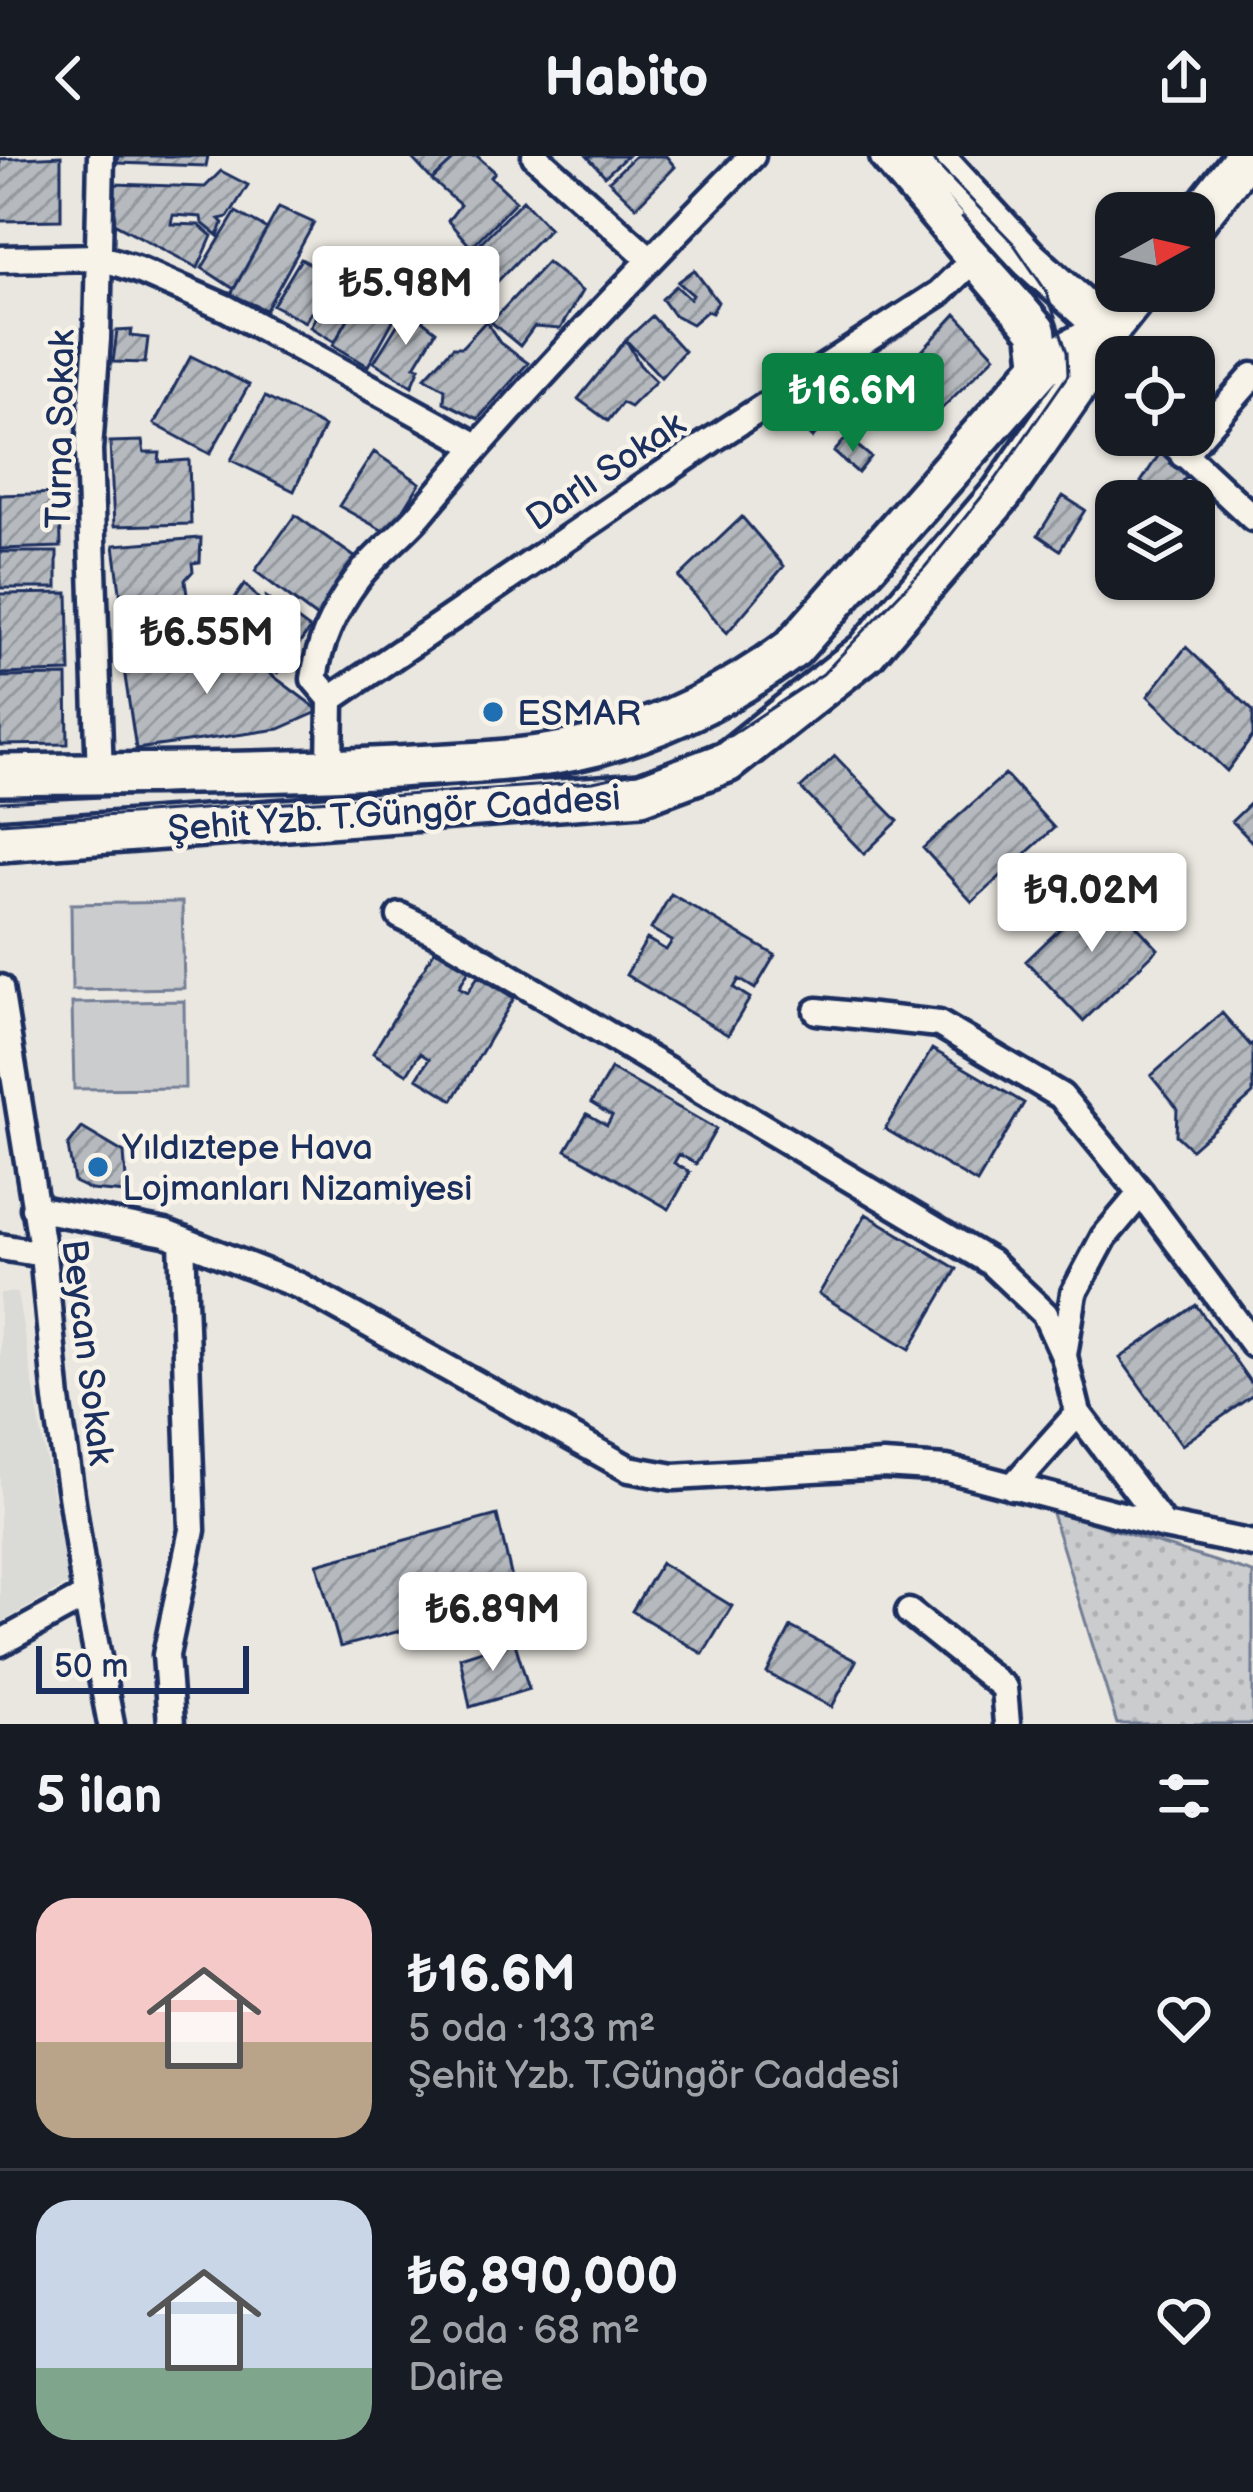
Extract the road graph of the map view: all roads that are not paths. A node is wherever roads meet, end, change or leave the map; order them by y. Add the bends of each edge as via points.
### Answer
1 (101, 156) edge
2 (536, 156) edge
3 (752, 156) edge
4 (889, 156) edge
5 (934, 156) edge
6 (1246, 156) edge
7 (1215, 195) edge
8 (99, 257) junction
9 (976, 257) junction
10 (0, 259) edge
11 (650, 259) junction
12 (1095, 346) edge
13 (1095, 361) edge
14 (1041, 366) junction
15 (1095, 374) edge
16 (1253, 376) edge
17 (1215, 418) edge
18 (477, 446) junction
19 (1185, 456) edge
20 (1253, 518) edge
21 (331, 699) junction
22 (330, 770) junction
23 (0, 775) edge
24 (100, 775) junction
25 (0, 841) edge
26 (400, 916) dead end
27 (0, 988) edge
28 (818, 1011) dead end
29 (1141, 1193) junction
30 (34, 1208) junction
31 (182, 1240) junction
32 (0, 1247) edge
33 (43, 1253) junction
34 (1253, 1344) edge
35 (1064, 1356) junction
36 (1078, 1413) junction
37 (1012, 1487) junction
38 (1164, 1526) junction
39 (1253, 1544) edge
40 (86, 1596) junction
41 (909, 1612) dead end
42 (0, 1643) edge
43 (111, 1724) edge
44 (171, 1724) edge
45 (1007, 1724) edge

1 - 8 street, Turna Sokak
2 - 11 street
3 - 11 street
4 - 9 main road
5 - 12 main road
6 - 7 main road
8 - 10 street
8 - 18 street via 226,308
8 - 24 street, Turna Sokak via 89,450
9 - 14 main road via 1037,331
9 - 21 street, Darlı Sokak via 939,292
11 - 18 street
13 - 14 main road
14 - 22 main road, Şehit Yzb. T.Güngör Caddesi via 793,648 753,678 597,745 507,761
15 - 25 main road, Şehit Yzb. T.Güngör Caddesi via 866,652 727,762 641,794
16 - 17 street
18 - 21 street via 348,593 319,644 314,679
19 - 20 street
21 - 22 street
22 - 24 main road, Şehit Yzb. T.Güngör Caddesi
23 - 24 main road, Şehit Yzb. T.Güngör Caddesi
26 - 35 street via 990,1262 1045,1313
27 - 30 street, Beycan Sokak
28 - 29 street via 938,1024 1061,1096
29 - 34 street
29 - 35 street via 1074,1293
30 - 31 street
30 - 33 street, Beycan Sokak
31 - 37 street via 300,1286 629,1469 674,1477 947,1468
31 - 44 street via 191,1530 166,1655
32 - 33 street
33 - 40 street, Beycan Sokak
35 - 36 street
36 - 37 street
36 - 38 street
37 - 38 street
38 - 39 street
40 - 42 street
40 - 43 street, Beycan Sokak
41 - 45 street via 1004,1688

